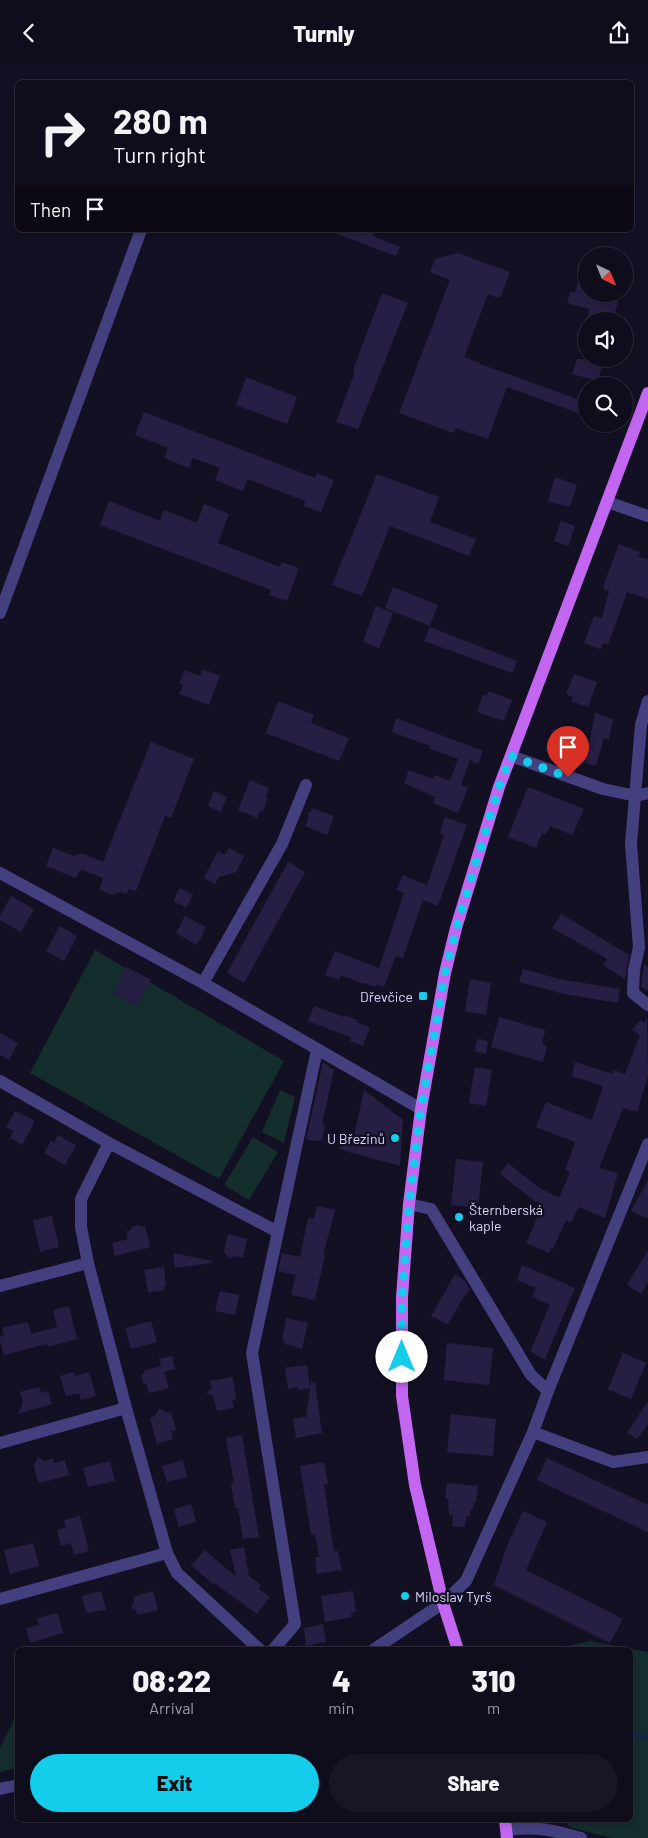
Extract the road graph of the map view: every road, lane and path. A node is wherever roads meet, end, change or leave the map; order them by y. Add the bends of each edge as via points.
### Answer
1 (140, 232) edge
2 (648, 393) edge
3 (607, 502) junction
4 (648, 516) edge
5 (0, 613) edge
6 (648, 701) edge
7 (511, 756) junction
8 (306, 785) dead end
9 (642, 795) edge
10 (0, 873) edge
11 (203, 983) junction
12 (648, 1005) edge
13 (317, 1050) junction
14 (0, 1081) edge
15 (421, 1109) junction
16 (109, 1143) junction
17 (648, 1144) edge
18 (409, 1205) junction
19 (278, 1232) junction
20 (88, 1263) junction
21 (0, 1286) edge
22 (548, 1391) junction
23 (126, 1408) junction
24 (533, 1432) junction
25 (0, 1443) edge
26 (648, 1457) edge
27 (167, 1553) junction
28 (0, 1599) edge
29 (443, 1603) junction
30 (257, 1647) edge
31 (276, 1647) edge
32 (377, 1647) edge
33 (457, 1647) edge
34 (15, 1786) edge
35 (0, 1789) edge
36 (506, 1829) edge
37 (581, 1838) edge

1 - 5 street
2 - 3 main road
3 - 4 street
3 - 7 main road
6 - 9 street via 641,725
7 - 9 street via 603,789
7 - 15 main road via 456,929
8 - 11 street via 282,844
9 - 12 street via 631,844 639,947 633,993
10 - 11 street
11 - 13 street
13 - 15 street
13 - 19 street
14 - 16 street
15 - 18 main road
16 - 19 street
16 - 20 street via 81,1199 81,1227
17 - 22 street
18 - 22 street via 431,1209 531,1375
18 - 29 main road via 402,1297 402,1396 415,1485
19 - 31 street via 252,1353 295,1624
20 - 21 street
20 - 23 street
22 - 24 street
23 - 25 street
23 - 27 street
24 - 26 street via 613,1462
24 - 29 street via 466,1581
27 - 28 street
27 - 30 street via 177,1573
29 - 32 street
29 - 33 main road
34 - 35 street
36 - 37 street via 546,1828

